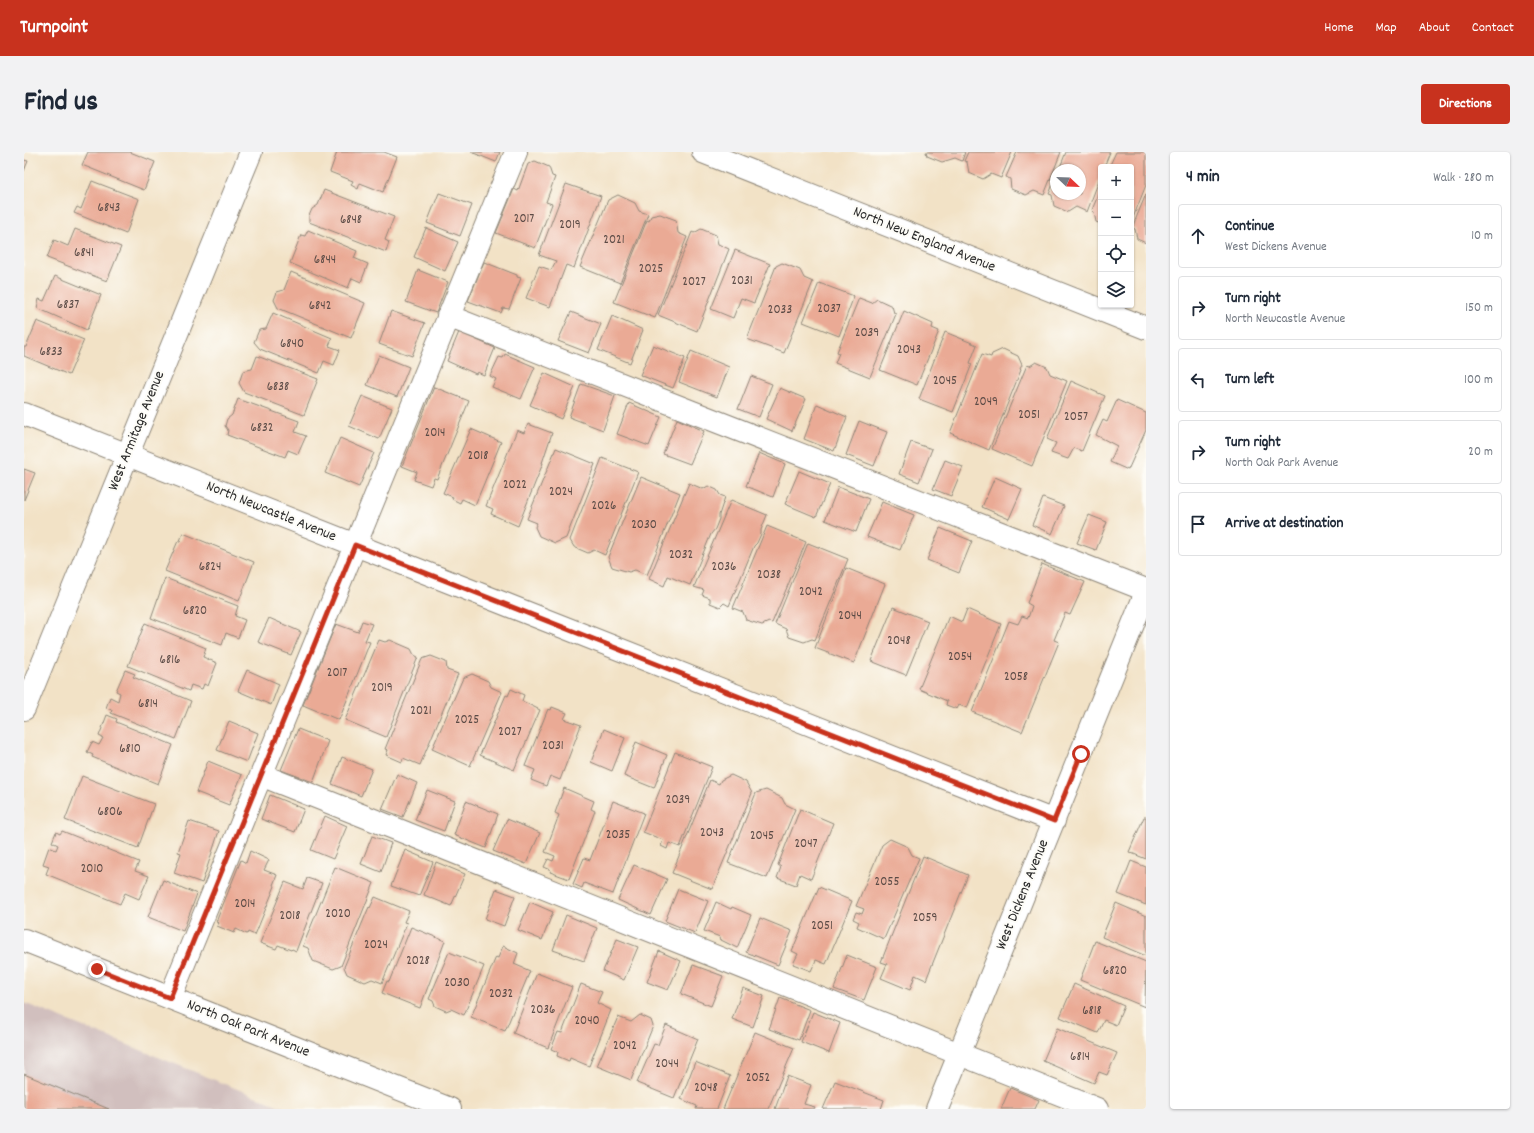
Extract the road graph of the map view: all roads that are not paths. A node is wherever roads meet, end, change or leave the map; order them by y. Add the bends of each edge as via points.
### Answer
1 (251, 152) edge
2 (516, 152) edge
3 (702, 152) edge
4 (448, 316) junction
5 (1146, 328) edge
6 (24, 414) edge
7 (128, 455) junction
8 (355, 545) junction
9 (1146, 591) edge
10 (24, 709) edge
11 (261, 774) junction
12 (1054, 821) junction
13 (24, 940) edge
14 (170, 998) junction
15 (959, 1054) junction
16 (450, 1109) edge
17 (937, 1109) edge
18 (1096, 1109) edge

1 - 7 street, West Armitage Avenue
2 - 4 street
3 - 5 street, North New England Avenue
4 - 8 street
4 - 9 street
6 - 7 street, North Newcastle Avenue
7 - 8 street, North Newcastle Avenue
7 - 10 street, West Armitage Avenue
8 - 11 street
8 - 12 street, North Newcastle Avenue
9 - 12 street, West Dickens Avenue
11 - 14 street
11 - 15 street
12 - 15 street, West Dickens Avenue
13 - 14 street, North Oak Park Avenue
14 - 16 street, North Oak Park Avenue
15 - 17 street, West Dickens Avenue
15 - 18 street

